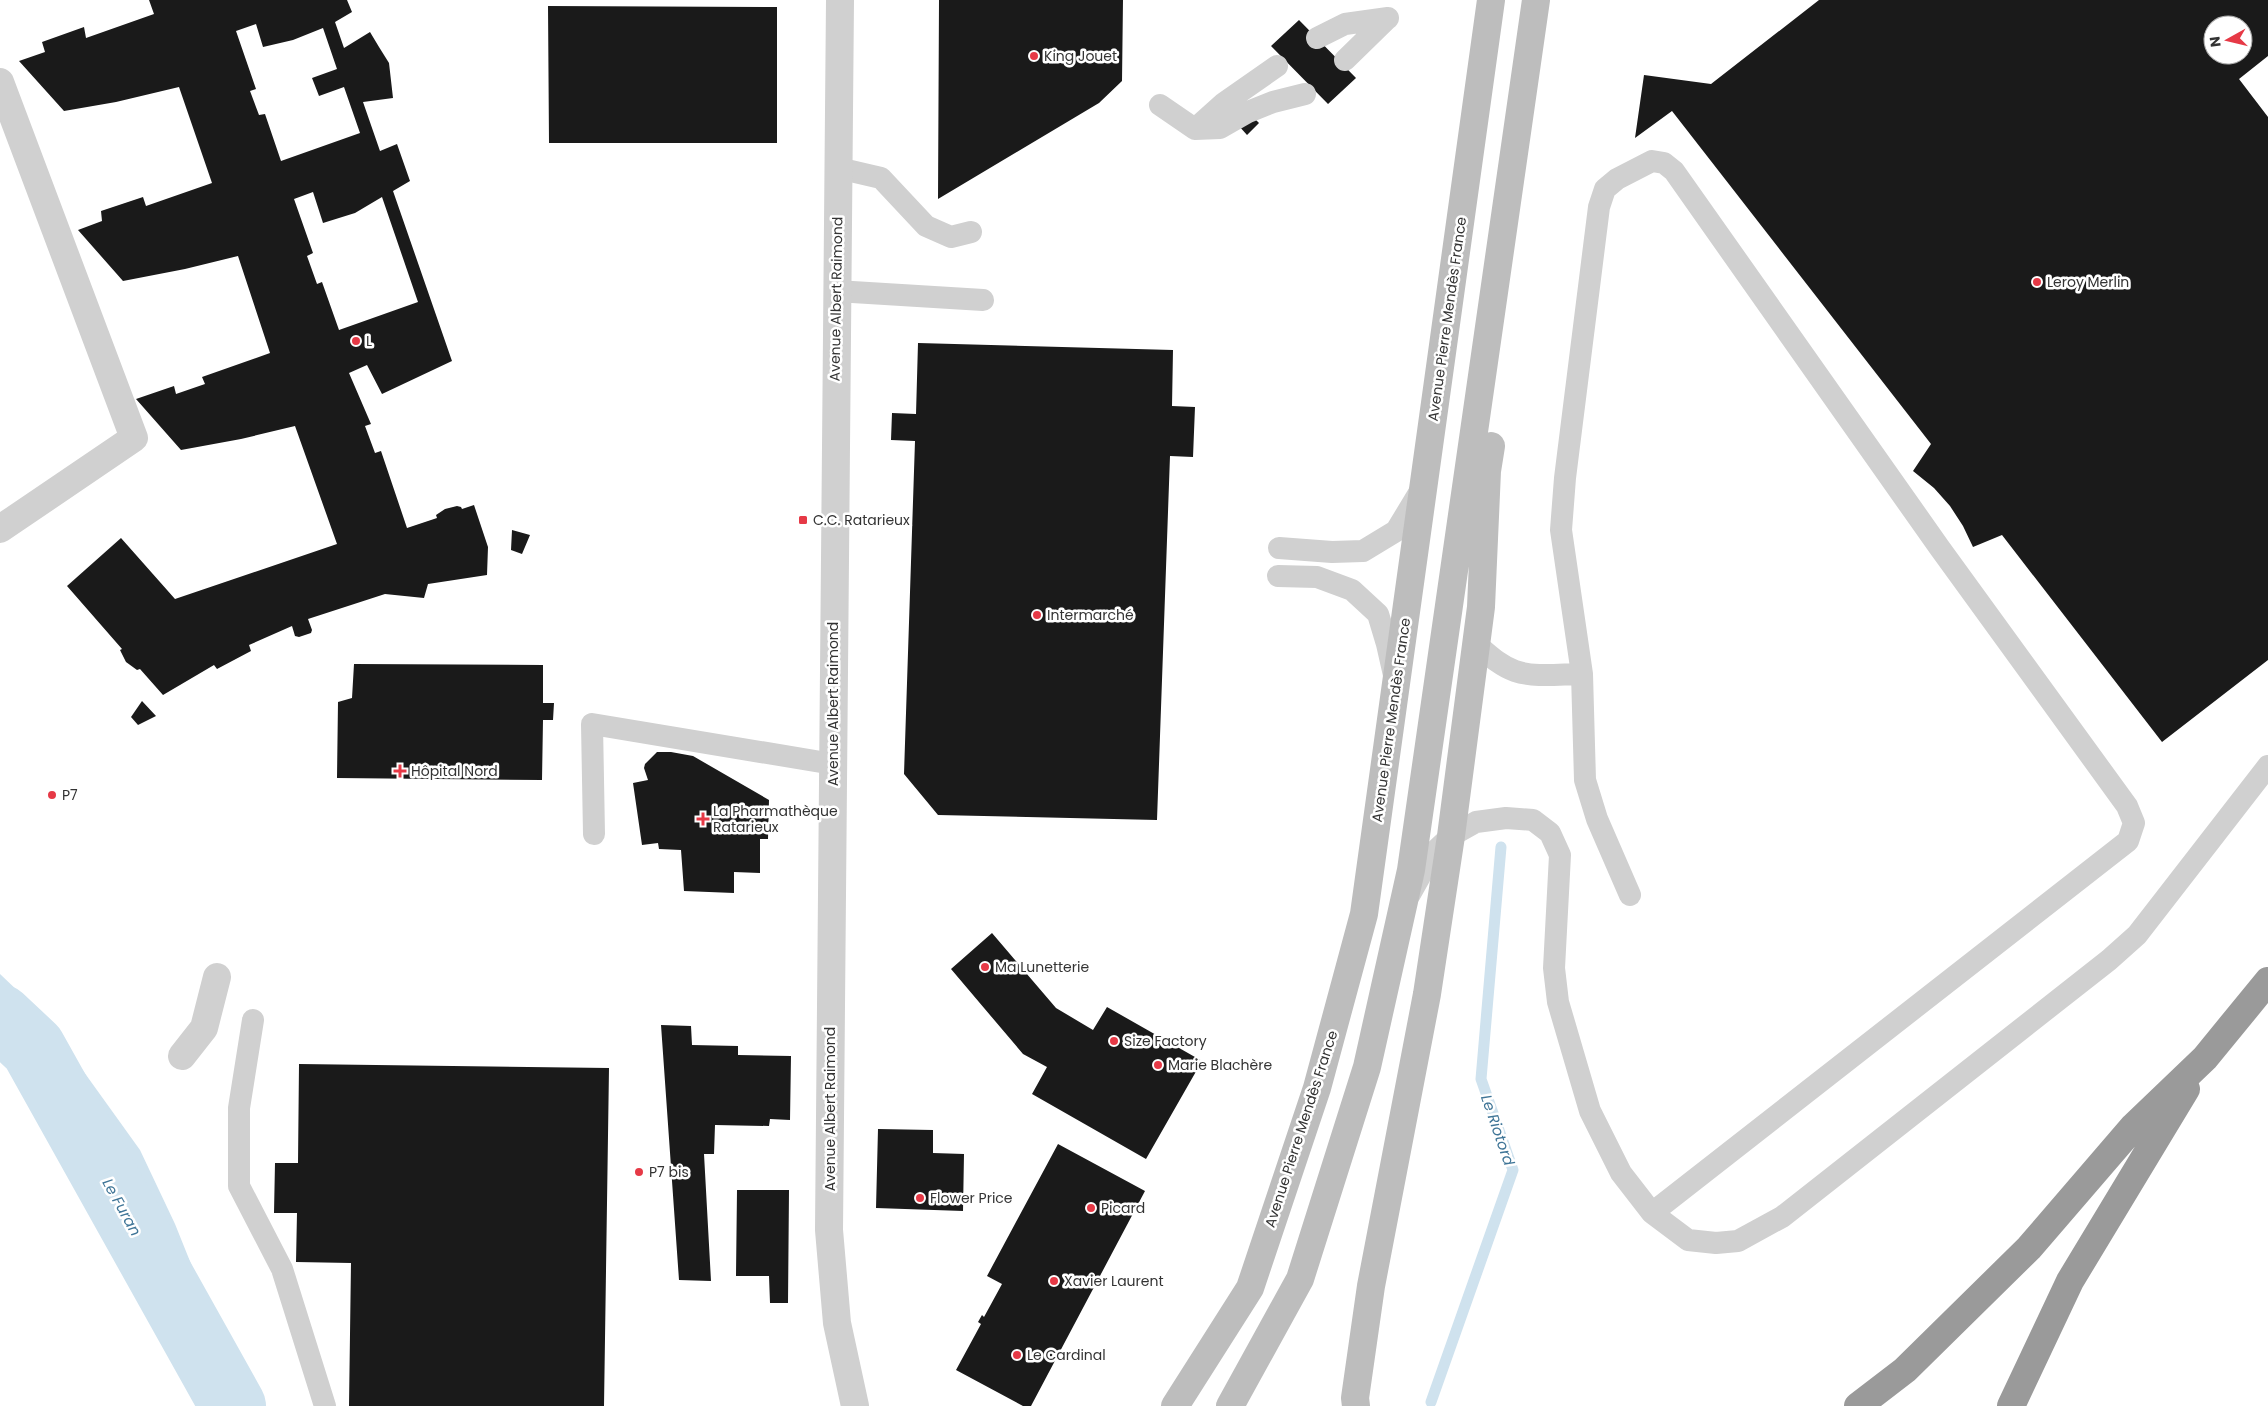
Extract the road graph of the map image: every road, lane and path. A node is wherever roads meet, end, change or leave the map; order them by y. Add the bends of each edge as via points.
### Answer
1 (840, 0) edge
2 (1491, 0) edge
3 (1536, 0) edge
4 (1317, 38) dead end
5 (1345, 60) dead end
6 (1277, 66) dead end
7 (0, 82) edge
8 (1522, 91) junction
9 (1305, 94) dead end
10 (1160, 105) dead end
11 (1195, 129) junction
12 (838, 168) junction
13 (971, 232) dead end
14 (836, 291) junction
15 (983, 300) dead end
16 (1424, 485) junction
17 (0, 529) edge
18 (1279, 548) dead end
19 (1278, 576) dead end
20 (1476, 644) junction
21 (1582, 674) junction
22 (1396, 686) junction
23 (833, 764) junction
24 (2268, 766) edge
25 (594, 834) dead end
26 (1451, 836) junction
27 (1630, 895) dead end
28 (1403, 906) junction
29 (217, 977) dead end
30 (2268, 981) edge
31 (253, 1020) dead end
32 (182, 1056) dead end
33 (2205, 1058) junction
34 (1652, 1213) junction
35 (854, 1405) edge
36 (325, 1406) edge
37 (1175, 1406) edge
38 (1230, 1406) edge
39 (1356, 1406) edge
40 (1858, 1406) edge
41 (2011, 1406) edge

1 - 12 street, Avenue Albert Raimond
2 - 16 main road, Avenue Pierre Mendès France
3 - 8 main road
4 - 5 lane via 1345,24 1388,18
6 - 11 lane via 1224,103
7 - 17 street via 134,438
8 - 20 main road via 1522,200 1487,471 1481,607
8 - 28 main road via 1413,860
9 - 11 lane via 1273,102 1220,128
10 - 11 lane
12 - 13 lane via 881,178 926,226 950,237
12 - 14 street, Avenue Albert Raimond
14 - 15 lane
14 - 23 street, Avenue Albert Raimond
16 - 18 lane via 1396,531 1363,551
16 - 22 main road, Avenue Pierre Mendès France
19 - 22 lane via 1317,577 1352,590 1378,614
20 - 21 lane via 1515,671
20 - 26 main road
21 - 27 lane via 1586,780 1596,819
21 - 34 lane via 1561,530 1599,207 1605,189 1652,161 1664,163 1674,171 1939,547 2128,806 2134,823 2128,840
22 - 37 main road, Avenue Pierre Mendès France via 1364,914 1317,1088 1250,1288
23 - 25 lane via 592,724
23 - 35 street, Avenue Albert Raimond via 830,1230 837,1323
24 - 34 lane via 2136,935 2109,960 1782,1217 1738,1241 1716,1243 1688,1240
26 - 28 lane via 1434,853
26 - 34 lane via 1476,822 1506,818 1533,820 1550,833 1560,855 1554,968 1558,1002 1590,1111 1621,1173
26 - 39 main road via 1427,994 1371,1286
28 - 38 main road via 1367,1067 1300,1279
29 - 32 street via 204,1028
30 - 33 highway
31 - 36 lane via 239,1108 239,1186 282,1269
33 - 40 highway via 2134,1126 2029,1248 1905,1370
33 - 41 highway via 2070,1281

